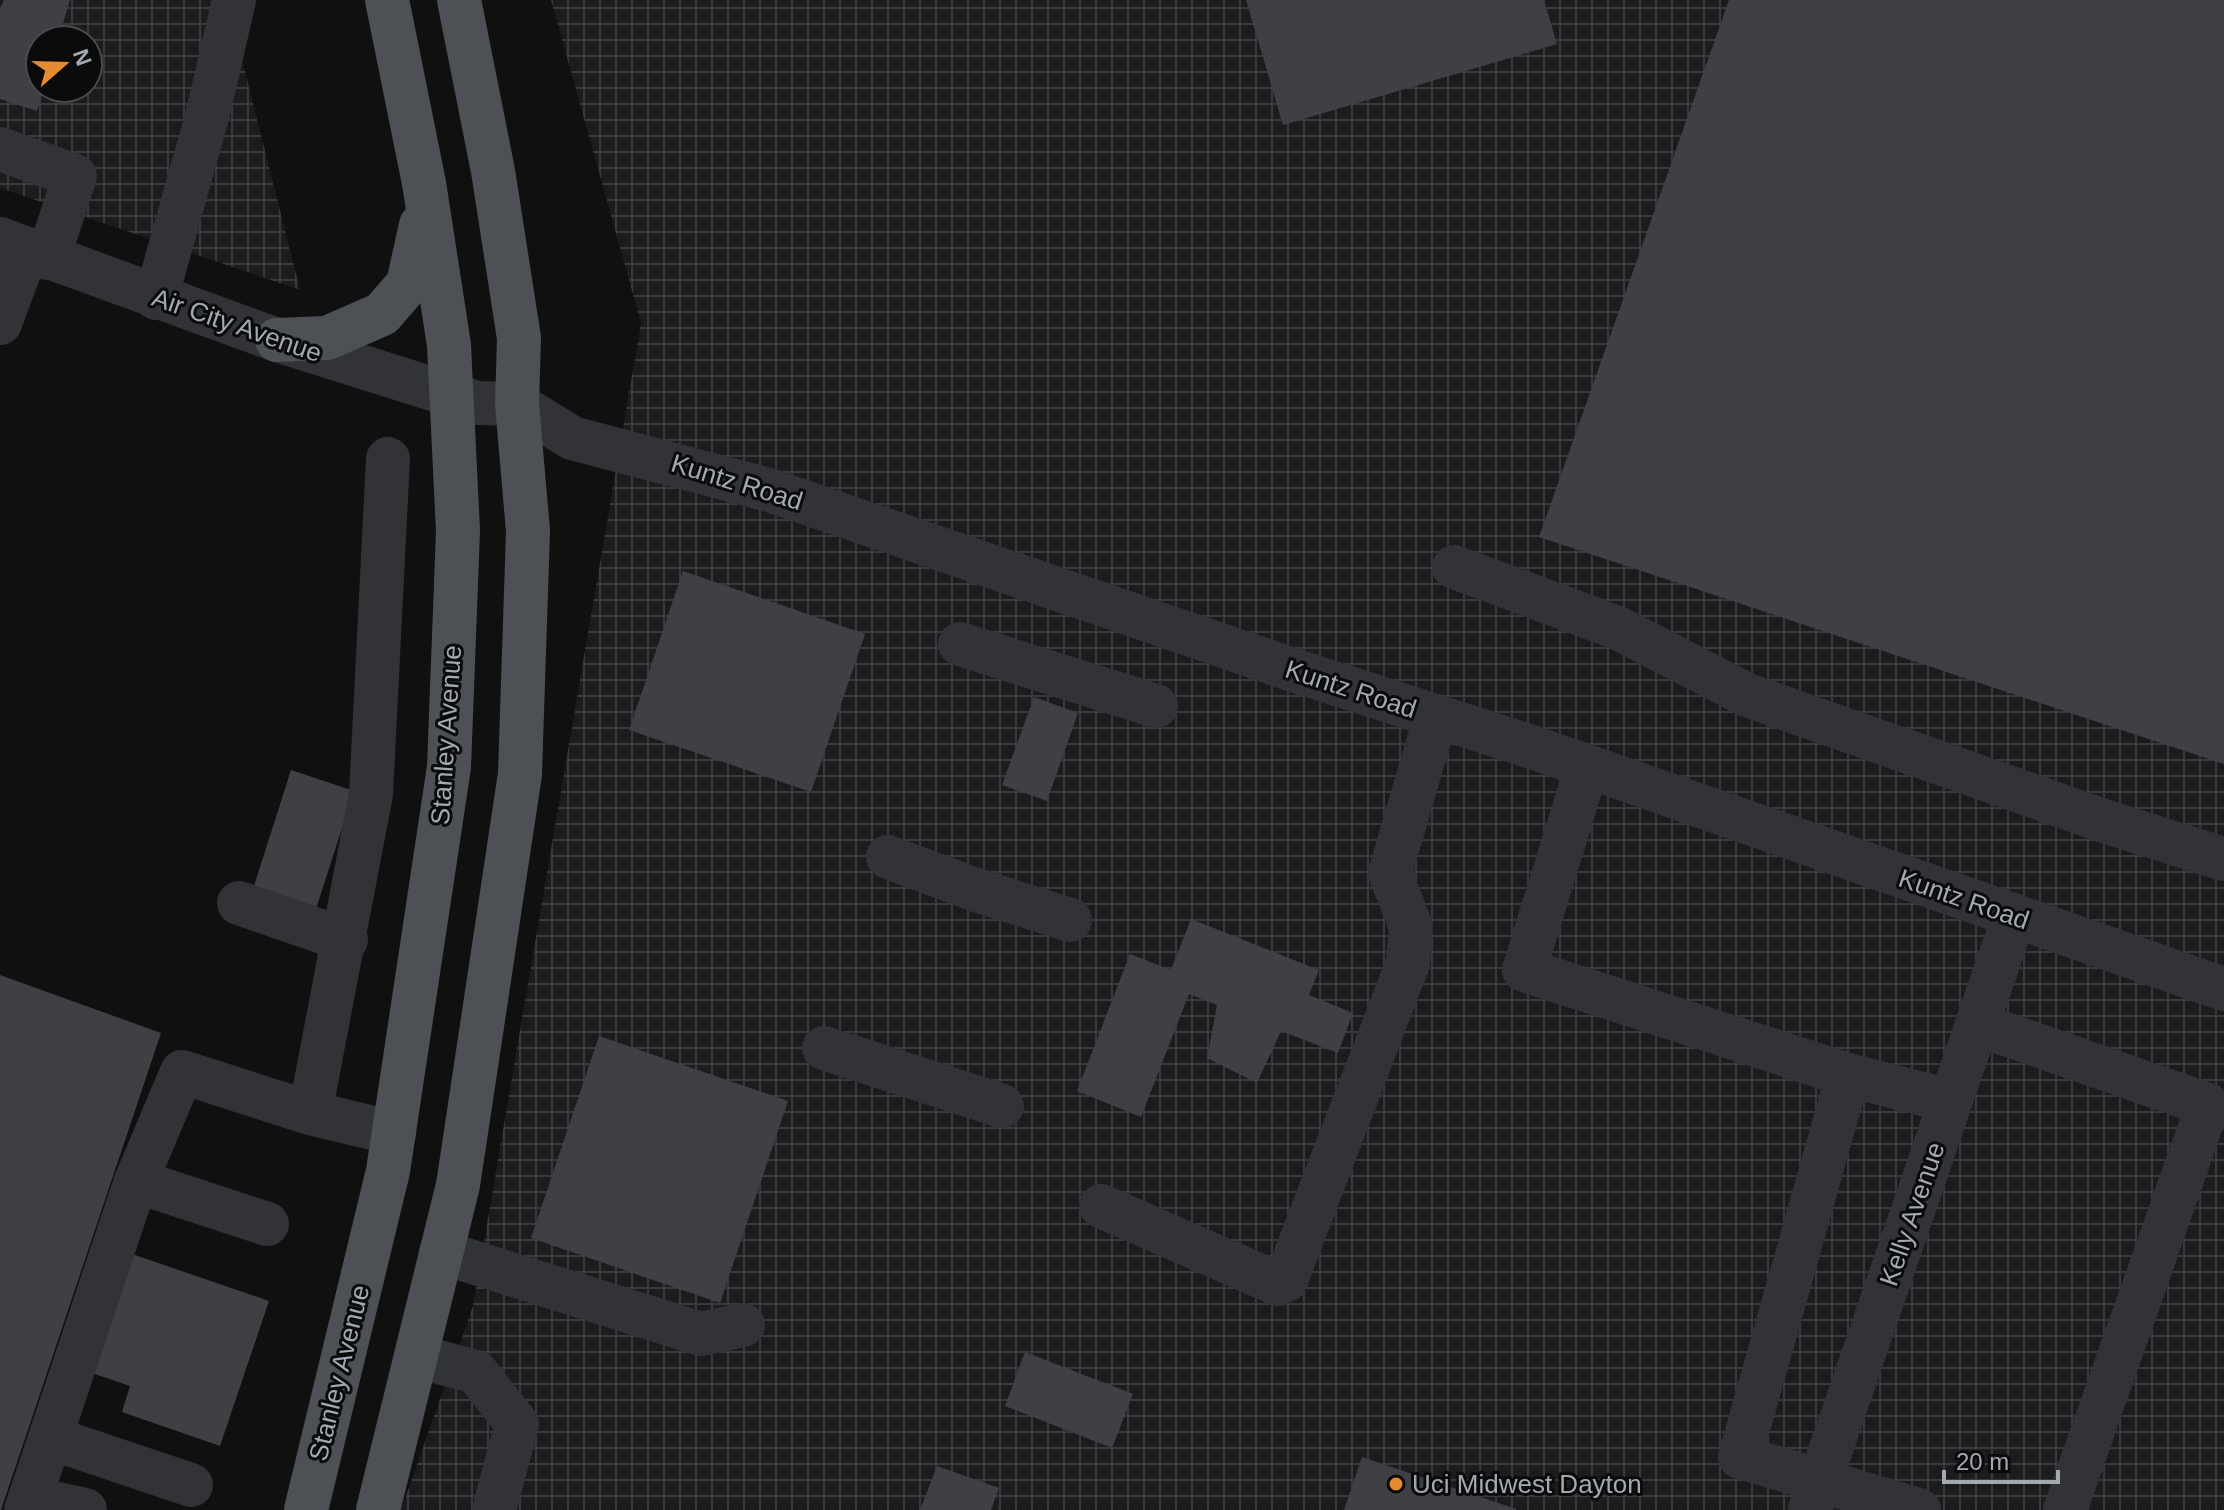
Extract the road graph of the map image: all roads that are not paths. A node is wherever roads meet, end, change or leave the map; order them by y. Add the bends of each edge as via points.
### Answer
1 (234, 0) edge
2 (387, 0) edge
3 (459, 0) edge
4 (0, 149) edge
5 (424, 183) junction
6 (25, 249) edge
7 (156, 298) junction
8 (0, 323) edge
9 (277, 340) junction
10 (482, 401) junction
11 (388, 459) dead end
12 (1454, 567) dead end
13 (960, 644) dead end
14 (1156, 706) dead end
15 (1436, 716) junction
16 (1587, 767) junction
17 (888, 857) dead end
18 (2224, 859) edge
19 (239, 903) dead end
20 (2014, 917) junction
21 (1070, 920) dead end
22 (346, 940) junction
23 (2224, 989) edge
24 (1977, 1024) junction
25 (824, 1048) dead end
26 (1848, 1075) junction
27 (1950, 1101) junction
28 (1002, 1106) dead end
29 (310, 1113) junction
30 (394, 1133) junction
31 (136, 1181) junction
32 (1101, 1206) dead end
33 (267, 1224) dead end
34 (441, 1252) junction
35 (743, 1325) dead end
36 (416, 1356) junction
37 (51, 1438) junction
38 (191, 1485) dead end
39 (1815, 1495) edge
40 (28, 1504) edge
41 (85, 1510) edge
42 (306, 1510) edge
43 (378, 1510) edge
44 (494, 1510) edge
45 (1919, 1510) edge
46 (2065, 1510) edge

1 - 7 street
2 - 5 main road, Stanley Avenue
3 - 10 main road, Stanley Avenue via 519,338
4 - 6 street via 75,176
5 - 9 main road via 420,238 408,284 382,314 327,338
5 - 10 main road, Stanley Avenue via 449,345
6 - 7 street, Air City Avenue
6 - 8 street
7 - 9 street, Air City Avenue
9 - 10 street, Air City Avenue
10 - 15 street, Kuntz Road via 572,438 769,490
10 - 30 main road, Stanley Avenue via 458,531 449,767
10 - 34 main road, Stanley Avenue via 528,531 520,774 458,1185
11 - 22 street via 371,794
12 - 18 street via 1618,628 1747,695
13 - 14 street
15 - 16 street, Kuntz Road
15 - 32 street via 1390,873 1411,927 1408,963 1286,1280 1278,1284
16 - 20 street, Kuntz Road
16 - 26 street via 1524,970
17 - 21 street
19 - 22 street
20 - 23 street, Kuntz Road
20 - 24 street, Kelly Avenue
22 - 29 street
24 - 27 street, Kelly Avenue
24 - 46 street via 2208,1105
25 - 28 street
26 - 27 street
26 - 39 street via 1740,1457
27 - 39 street, Kelly Avenue
29 - 30 street
29 - 31 street via 182,1072
30 - 42 main road, Stanley Avenue
31 - 33 street
31 - 37 street
34 - 35 street via 701,1334
34 - 36 main road, Stanley Avenue
36 - 43 main road, Stanley Avenue
36 - 44 street via 476,1372 517,1424
37 - 38 street
37 - 40 street
39 - 45 street
40 - 41 street

